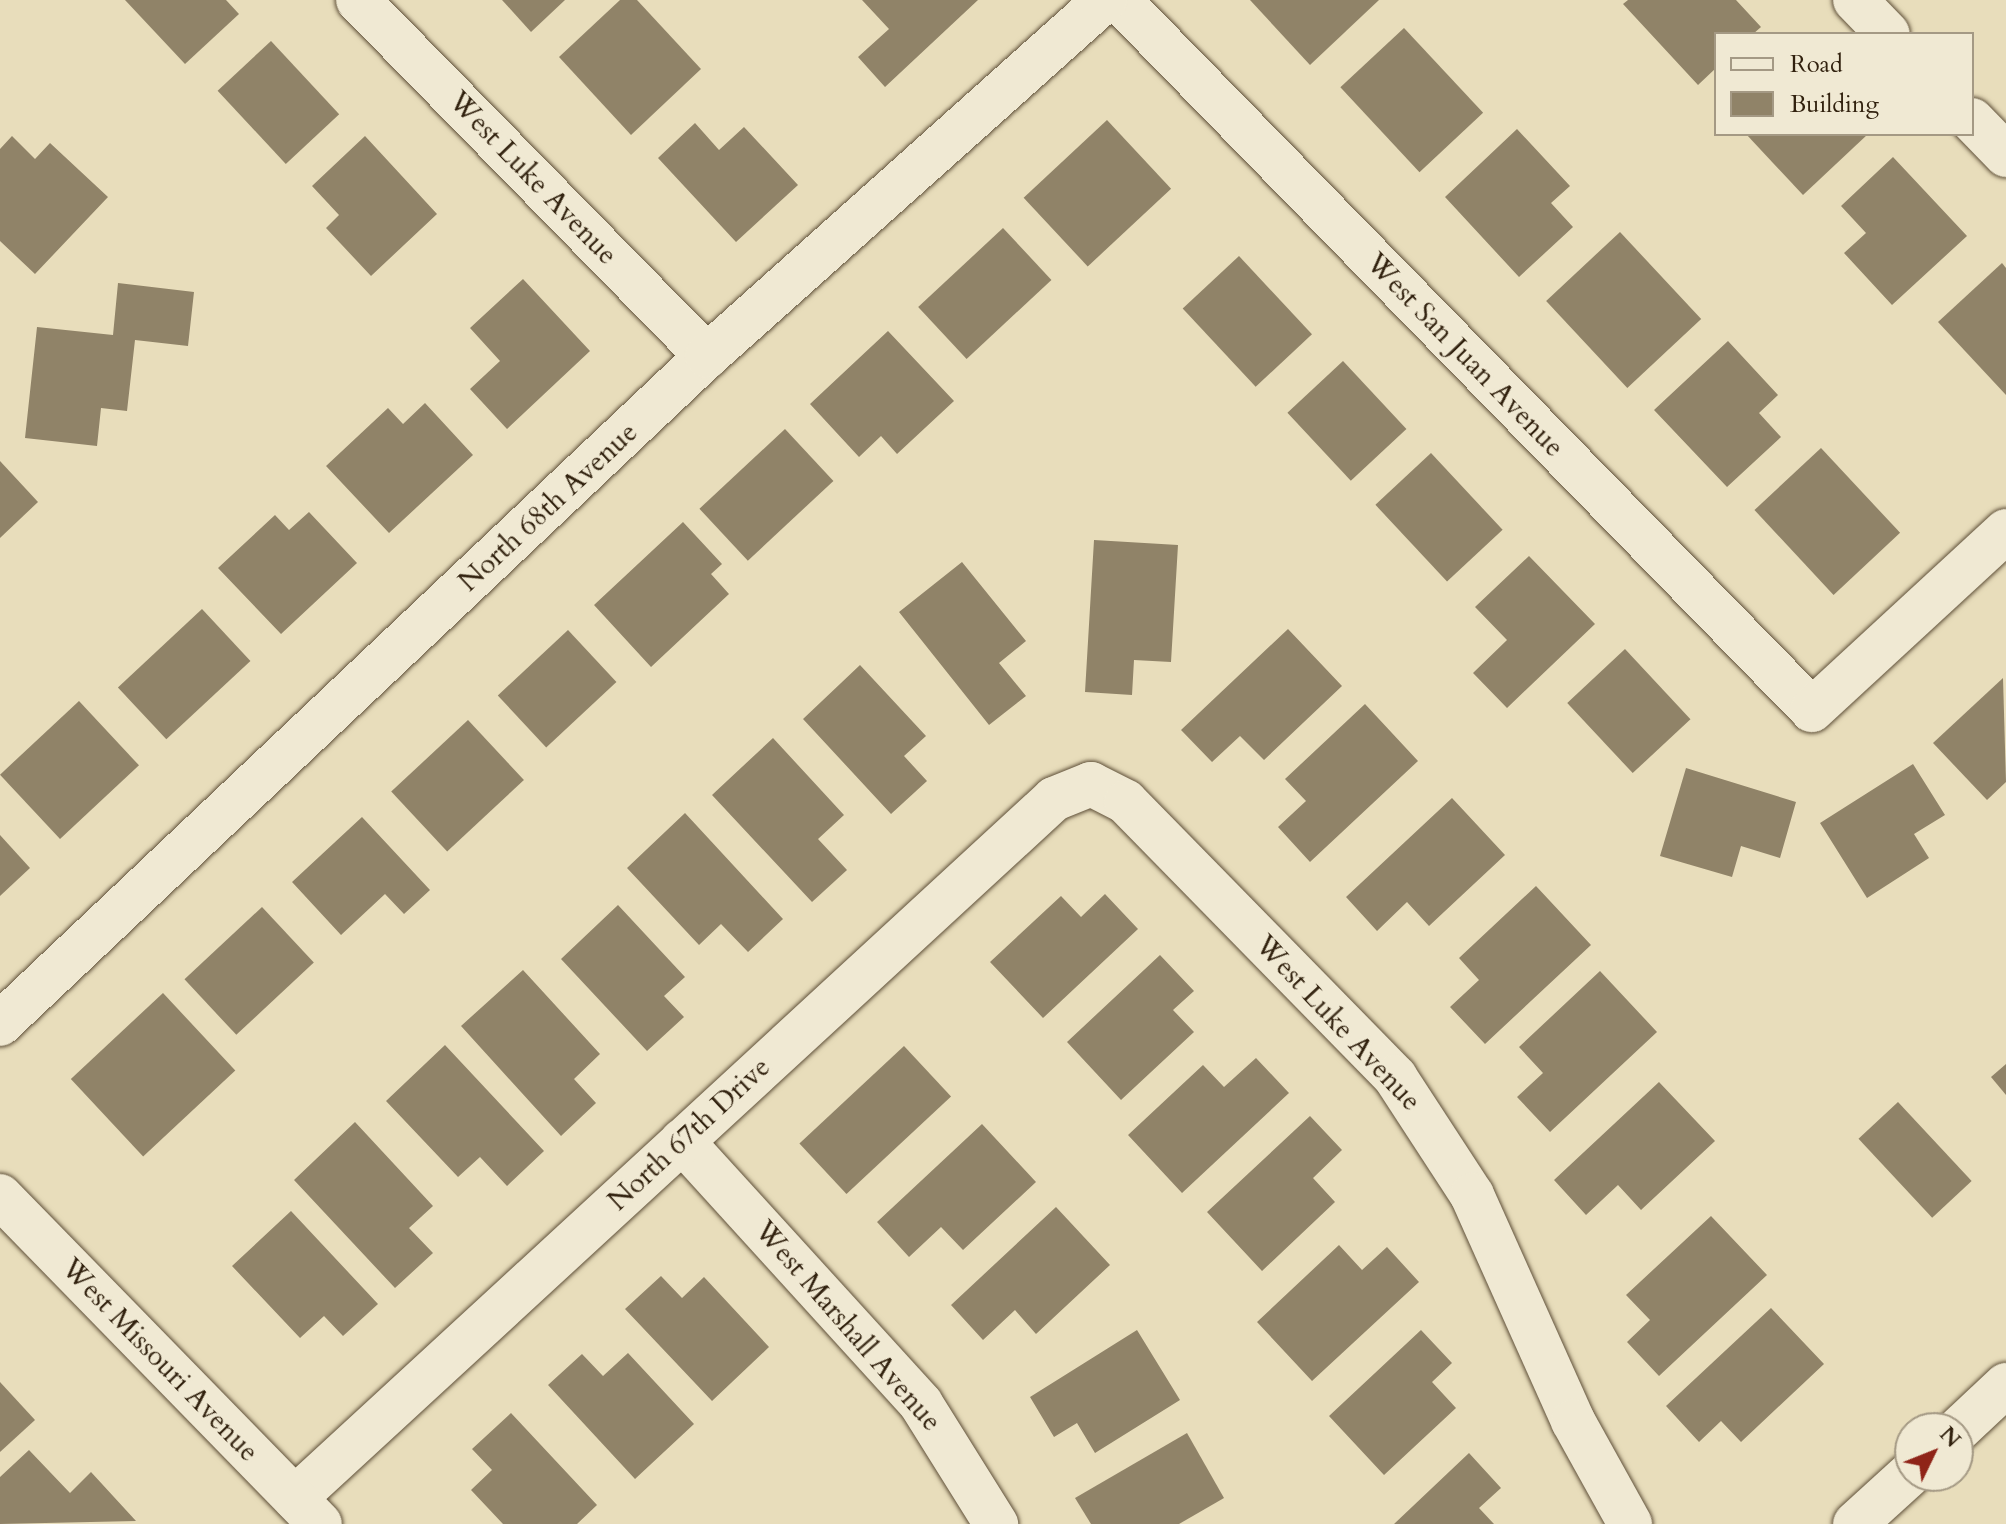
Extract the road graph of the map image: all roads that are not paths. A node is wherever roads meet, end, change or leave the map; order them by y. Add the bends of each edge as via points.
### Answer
1 (358, 0) edge
2 (1105, 0) edge
3 (1119, 0) edge
4 (1855, 0) edge
5 (1886, 32) edge
6 (1974, 122) edge
7 (2006, 155) edge
8 (707, 356) junction
9 (2006, 531) edge
10 (1091, 784) joint
11 (0, 1024) edge
12 (682, 1141) junction
13 (0, 1196) edge
14 (2006, 1385) edge
15 (1974, 1415) edge
16 (1894, 1489) edge
17 (307, 1511) edge
18 (996, 1524) edge
19 (1630, 1524) edge
20 (1855, 1524) edge

1 - 8 street, West Luke Avenue
2 - 8 street, North 68th Avenue
3 - 9 street, West San Juan Avenue via 1812,710
4 - 5 street
6 - 7 street
8 - 11 street, North 68th Avenue
10 - 12 street, North 67th Drive via 1054,799
10 - 19 street, West Luke Avenue via 1126,802 1395,1077 1472,1195 1573,1421
12 - 17 street, North 67th Drive
12 - 18 street, West Marshall Avenue via 921,1404
13 - 17 street, West Missouri Avenue
14 - 15 street
16 - 20 street

